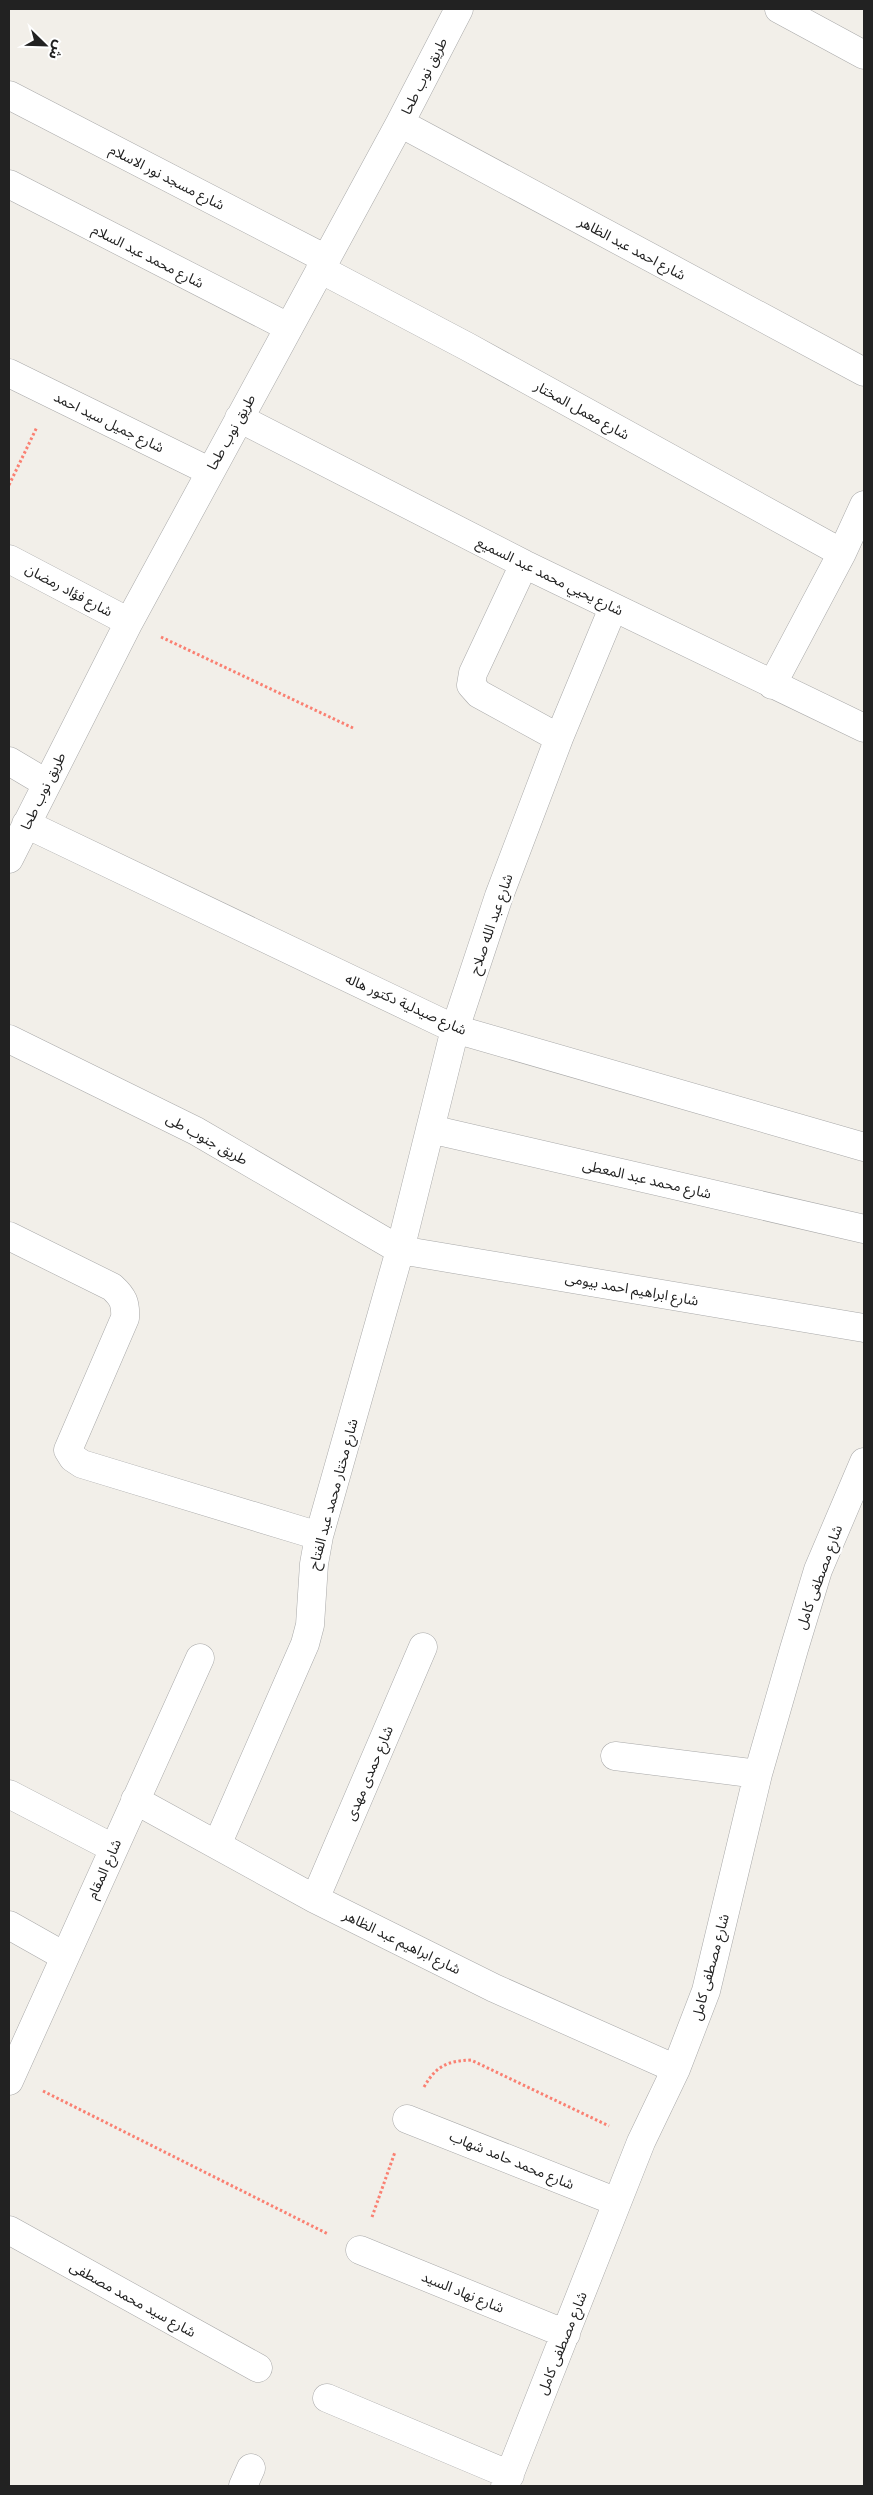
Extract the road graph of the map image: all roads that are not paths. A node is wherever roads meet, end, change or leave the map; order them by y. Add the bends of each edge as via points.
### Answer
1 (779, 9) edge
2 (455, 10) edge
3 (864, 55) edge
4 (9, 95) edge
5 (400, 123) junction
6 (9, 184) edge
7 (323, 264) junction
8 (288, 327) junction
9 (864, 372) edge
10 (9, 373) edge
11 (239, 418) junction
12 (210, 471) junction
13 (864, 505) edge
14 (842, 553) junction
15 (9, 559) edge
16 (524, 564) junction
17 (613, 608) junction
18 (129, 622) junction
19 (772, 685) junction
20 (864, 728) edge
21 (559, 738) junction
22 (9, 761) edge
23 (46, 783) junction
24 (26, 824) junction
25 (9, 859) edge
26 (455, 1029) junction
27 (9, 1039) edge
28 (430, 1129) junction
29 (864, 1148) edge
30 (864, 1229) edge
31 (9, 1236) edge
32 (400, 1250) junction
33 (864, 1328) edge
34 (864, 1462) edge
35 (856, 1499) edge
36 (320, 1536) junction
37 (423, 1647) dead end
38 (200, 1658) dead end
39 (615, 1756) dead end
40 (758, 1774) junction
41 (9, 1794) edge
42 (135, 1800) junction
43 (217, 1845) junction
44 (114, 1848) junction
45 (315, 1899) junction
46 (9, 1925) edge
47 (64, 1956) junction
48 (676, 2069) junction
49 (10, 2078) edge
50 (407, 2119) road end
51 (617, 2202) junction
52 (9, 2230) edge
53 (360, 2250) road end
54 (566, 2334) junction
55 (258, 2368) dead end
56 (327, 2398) dead end
57 (507, 2480) edge

1 - 3 street
2 - 5 street, طريق نوب طحا
4 - 7 street, شارع مسجد نور الاسلام
5 - 7 street, طريق نوب طحا
5 - 9 street, شارع احمد عبد الظاهر
6 - 8 street, شارع محمد عبد السلام
7 - 8 street, طريق نوب طحا
7 - 14 street, شارع معمل المختار
8 - 11 street, طريق نوب طحا
10 - 12 street, شارع جميل سيد احمد
11 - 12 street, طريق نوب طحا
11 - 16 street, شارع يحيي محمد عبد السميع
12 - 18 street, طريق نوب طحا
13 - 14 street
14 - 19 street
15 - 18 street, شارع فؤاد رمضان
16 - 17 street, شارع يحيي محمد عبد السميع
16 - 21 street via 473,673 471,685 479,694
17 - 19 street, شارع يحيي محمد عبد السميع
17 - 21 street, شارع عبد الله صلاح
18 - 23 street, طريق نوب طحا
19 - 20 street, شارع يحيي محمد عبد السميع
21 - 26 street, شارع عبد الله صلاح via 499,896
22 - 23 street
23 - 24 street, طريق نوب طحا
24 - 25 street, طريق نوب طحا
24 - 26 street, شارع صيدلية دكتور هاله
26 - 28 street, شارع عبد الله صلاح
26 - 29 street, شارع صيدلية دكتور هاله
27 - 32 street, طريق جنوب طى via 196,1131
28 - 30 street, شارع محمد عبد المعطى
28 - 32 street, شارع عبد الله صلاح
31 - 36 street via 112,1287 122,1295 126,1304 125,1318 68,1450 73,1458 82,1464
32 - 33 street, شارع ابراهيم احمد بيومى
32 - 36 street, شارع مختار محمد عبد الفتاح
34 - 35 street, شارع مصطفى كامل
35 - 40 street, شارع مصطفى كامل via 818,1570
36 - 43 street, شارع مختار محمد عبد الفتاح via 305,1644
37 - 45 street, شارع حمدى مهدى
38 - 42 street, شارع المقام
39 - 40 street
40 - 48 street, شارع مصطفى كامل via 706,1991
41 - 44 street
42 - 43 street, شارع ابراهيم عبد الظاهر
42 - 44 street, شارع المقام
43 - 45 street, شارع ابراهيم عبد الظاهر
44 - 47 street, شارع المقام
45 - 48 street, شارع ابراهيم عبد الظاهر via 494,1988
46 - 47 street
47 - 49 street, شارع المقام
48 - 51 street, شارع مصطفى كامل
50 - 51 street, شارع محمد حامد شهاب
51 - 54 street, شارع مصطفى كامل
52 - 55 street, شارع سيد محمد مصطفى
53 - 54 street, شارع نهاد السيد
54 - 57 street, شارع مصطفى كامل
56 - 57 street

